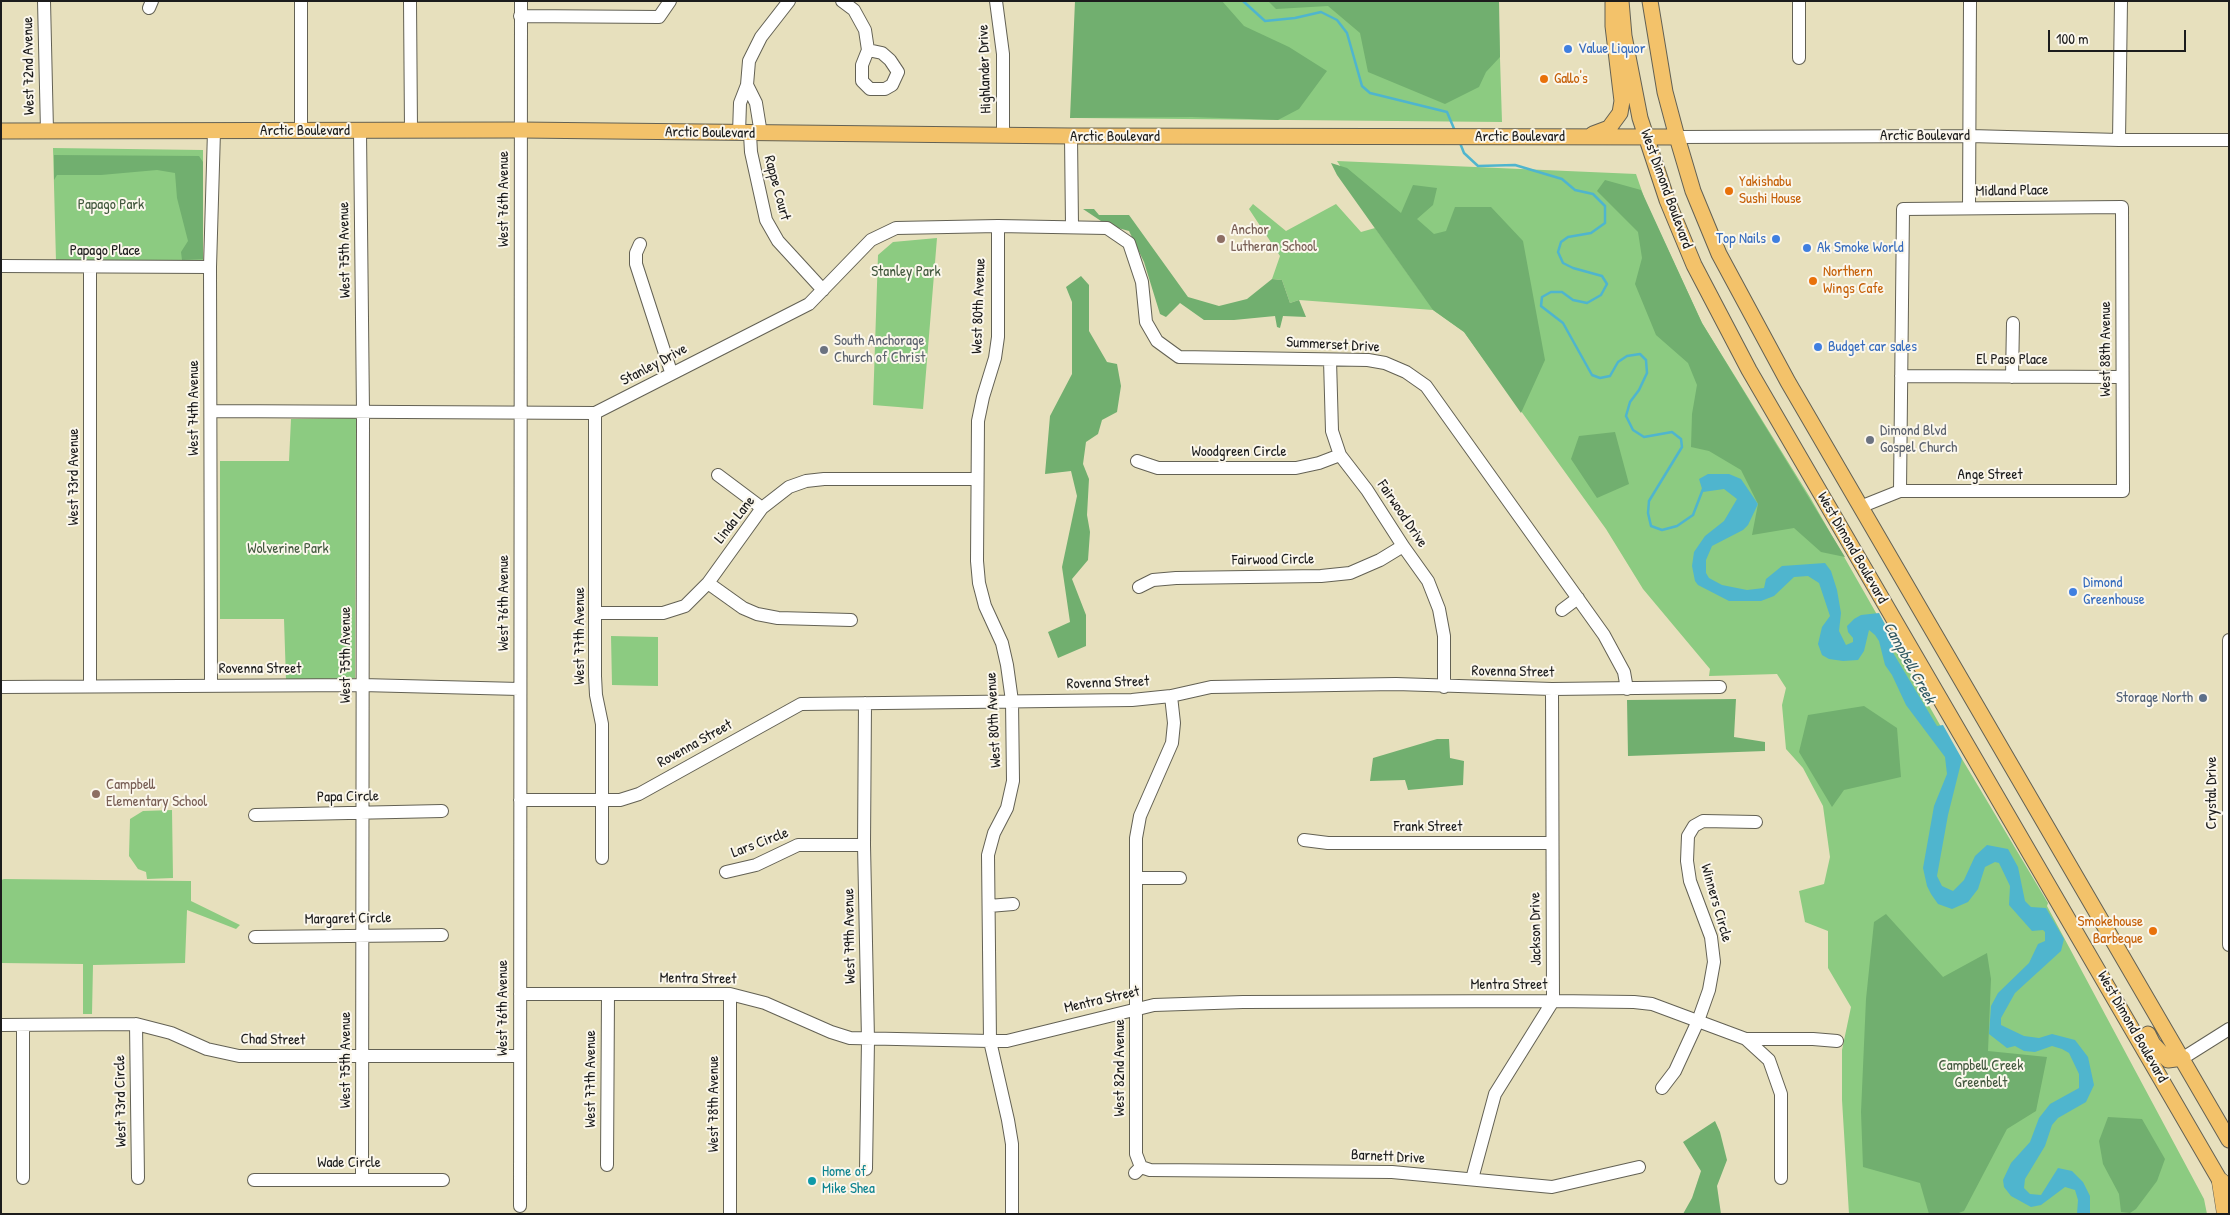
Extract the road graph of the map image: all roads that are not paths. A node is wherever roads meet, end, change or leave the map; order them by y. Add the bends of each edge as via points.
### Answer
1 (44, 1) edge
2 (301, 1) edge
3 (410, 1) edge
4 (520, 1) edge
5 (670, 1) edge
6 (789, 1) edge
7 (842, 1) edge
8 (996, 1) edge
9 (1614, 1) edge
10 (1621, 1) edge
11 (1650, 1) edge
12 (1798, 1) edge
13 (1970, 1) edge
14 (2121, 1) edge
15 (520, 16) junction
16 (868, 50) dead end
17 (1798, 58) dead end
18 (747, 85) junction
19 (360, 130) junction
20 (411, 130) junction
21 (520, 130) junction
22 (1, 131) edge
23 (47, 131) junction
24 (214, 131) junction
25 (301, 131) junction
26 (750, 133) junction
27 (1003, 135) junction
28 (1071, 136) junction
29 (1970, 136) junction
30 (1586, 137) junction
31 (1646, 137) junction
32 (1676, 137) junction
33 (2119, 140) junction
34 (2229, 140) edge
35 (2122, 207) joint
36 (1969, 208) junction
37 (998, 226) junction
38 (1072, 226) junction
39 (640, 244) dead end
40 (1, 266) edge
41 (90, 267) junction
42 (210, 267) junction
43 (823, 290) junction
44 (2013, 323) dead end
45 (1330, 360) junction
46 (671, 372) junction
47 (1901, 376) junction
48 (2012, 376) junction
49 (2122, 377) junction
50 (211, 410) junction
51 (363, 412) junction
52 (520, 412) junction
53 (595, 413) junction
54 (1340, 455) junction
55 (1137, 461) dead end
56 (718, 474) dead end
57 (977, 479) junction
58 (1900, 491) junction
59 (2123, 491) joint
60 (1860, 507) junction
61 (762, 508) junction
62 (1403, 546) junction
63 (708, 583) junction
64 (1139, 587) dead end
65 (1578, 598) junction
66 (1562, 610) dead end
67 (596, 614) junction
68 (851, 620) dead end
69 (2229, 640) edge
70 (211, 685) junction
71 (362, 685) junction
72 (90, 686) junction
73 (1, 687) edge
74 (1444, 687) junction
75 (1720, 687) dead end
76 (519, 689) junction
77 (1552, 689) junction
78 (1627, 689) junction
79 (1171, 696) junction
80 (1012, 701) junction
81 (865, 703) junction
82 (2228, 723) edge
83 (520, 800) junction
84 (602, 800) junction
85 (442, 811) dead end
86 (363, 813) junction
87 (255, 815) dead end
88 (1756, 822) dead end
89 (1304, 840) dead end
90 (1552, 843) junction
91 (864, 845) junction
92 (602, 858) dead end
93 (726, 872) dead end
94 (1136, 878) junction
95 (1180, 878) dead end
96 (1013, 904) dead end
97 (989, 906) junction
98 (362, 935) junction
99 (442, 935) dead end
100 (255, 937) dead end
101 (2229, 944) edge
102 (2093, 960) junction
103 (520, 994) junction
104 (608, 994) junction
105 (730, 994) junction
106 (1553, 1001) junction
107 (1136, 1008) junction
108 (1698, 1021) junction
109 (136, 1024) junction
110 (1, 1025) edge
111 (23, 1025) junction
112 (2229, 1029) edge
113 (1746, 1039) junction
114 (868, 1040) junction
115 (990, 1041) junction
116 (1837, 1041) dead end
117 (519, 1056) junction
118 (363, 1057) junction
119 (2183, 1058) junction
120 (1662, 1088) dead end
121 (2229, 1140) edge
122 (607, 1165) dead end
123 (1639, 1167) dead end
124 (866, 1169) dead end
125 (1138, 1170) joint
126 (24, 1178) dead end
127 (138, 1178) dead end
128 (1781, 1178) dead end
129 (362, 1179) junction
130 (1472, 1179) junction
131 (254, 1180) dead end
132 (443, 1180) dead end
133 (2225, 1189) edge
134 (520, 1206) dead end
135 (730, 1214) edge
136 (1012, 1214) edge
137 (2226, 1214) edge

1 - 23 street, West 72nd Avenue
2 - 25 street
3 - 20 street
4 - 15 street, West 76th Avenue
5 - 15 street via 659,17
6 - 18 street via 760,37 749,61
7 - 16 street via 854,10 865,30
8 - 27 street, Highlander Drive via 1003,54
9 - 30 main road via 1620,113 1610,128
10 - 31 main road, West Dimond Boulevard via 1631,77
11 - 32 main road, West Dimond Boulevard
12 - 17 street
13 - 29 street
14 - 33 street
15 - 21 street, West 76th Avenue
18 - 26 street via 756,103
18 - 26 street via 740,103
19 - 20 main road, Arctic Boulevard
19 - 25 main road, Arctic Boulevard
19 - 51 street, West 75th Avenue
20 - 21 main road, Arctic Boulevard
21 - 26 main road, Arctic Boulevard
21 - 52 street, West 76th Avenue
22 - 23 main road, Arctic Boulevard
23 - 24 main road, Arctic Boulevard
24 - 25 main road, Arctic Boulevard
24 - 42 street, West 74th Avenue
26 - 27 main road, Arctic Boulevard
26 - 43 street, Rappe Court via 766,220 778,241
27 - 28 main road, Arctic Boulevard
28 - 30 main road, Arctic Boulevard
28 - 38 street
29 - 32 street, Arctic Boulevard
29 - 33 street, Arctic Boulevard
29 - 36 street
30 - 31 main road, Arctic Boulevard
31 - 32 main road, Arctic Boulevard
31 - 102 main road, West Dimond Boulevard via 1694,265 1749,370
32 - 60 main road, West Dimond Boulevard via 1693,191 1719,254
33 - 34 street, Arctic Boulevard
35 - 36 street, Midland Place
35 - 49 street, West 88th Avenue
36 - 47 street, Midland Place via 1903,208
37 - 38 street, Stanley Drive
37 - 43 street, Stanley Drive via 896,228 871,240
37 - 57 street, West 80th Avenue via 998,337 978,421
38 - 45 street, Summerset Drive via 1107,228 1129,244 1142,282 1146,322 1157,341 1179,357
39 - 46 street via 636,264
40 - 41 street, Papago Place
41 - 42 street, Papago Place
41 - 72 street, West 73rd Avenue
42 - 50 street, West 74th Avenue
43 - 46 street, Stanley Drive via 809,304
44 - 48 street
45 - 54 street, Fairwood Drive via 1332,431
45 - 65 street, Summerset Drive via 1385,363 1426,386
46 - 53 street, Stanley Drive
47 - 48 street, El Paso Place
47 - 58 street
48 - 49 street, El Paso Place
49 - 59 street, West 88th Avenue
50 - 51 street, Stanley Drive
50 - 70 street, West 74th Avenue
51 - 52 street, Stanley Drive
51 - 71 street, West 75th Avenue
52 - 53 street, Stanley Drive
52 - 76 street, West 76th Avenue
53 - 67 street, West 77th Avenue
54 - 55 street, Woodgreen Circle via 1296,468 1158,468
54 - 62 street, Fairwood Drive
56 - 61 street
57 - 61 street, Linda Lane via 806,481 789,487
57 - 80 street, West 80th Avenue via 979,583 985,606 1002,643
58 - 59 street, Ange Street
58 - 60 street, Ange Street
60 - 119 main road, West Dimond Boulevard
61 - 63 street, Linda Lane
62 - 64 street, Fairwood Circle via 1350,573 1176,578 1153,580
62 - 74 street, Fairwood Drive via 1428,581 1439,610 1444,636
63 - 67 street, Linda Lane via 676,611 663,614
63 - 68 street via 743,608 758,614 778,618
65 - 66 street
65 - 78 street, Summerset Drive via 1604,635 1624,672
67 - 84 street, West 77th Avenue via 595,676 602,724
69 - 82 street, Crystal Drive
70 - 71 street, Rovenna Street
70 - 72 street, Rovenna Street
71 - 76 street, Rovenna Street
71 - 86 street, West 75th Avenue
72 - 73 street, Rovenna Street
74 - 77 street, Rovenna Street
74 - 79 street, Rovenna Street via 1396,684 1210,687
75 - 78 street, Rovenna Street
76 - 83 street, West 76th Avenue
77 - 78 street, Rovenna Street
77 - 90 street, Jackson Drive
79 - 80 street, Rovenna Street via 1132,700
79 - 94 street, West 82nd Avenue via 1172,743 1140,816 1136,838
80 - 81 street, Rovenna Street
80 - 97 street, West 80th Avenue via 1013,781 988,855
81 - 84 street, Rovenna Street via 801,704 639,794 620,800
81 - 91 street, West 79th Avenue
82 - 101 street, Crystal Drive
83 - 84 street, Rovenna Street
83 - 103 street, West 76th Avenue
84 - 92 street, West 77th Avenue
85 - 86 street, Papa Circle
86 - 87 street, Papa Circle
86 - 98 street, West 75th Avenue
88 - 108 street, Winners Circle via 1691,823 1687,861 1690,881 1711,937 1714,962 1710,990
89 - 90 street, Frank Street via 1328,843
90 - 106 street, Jackson Drive
91 - 93 street, Lars Circle via 798,845 756,864
91 - 114 street, West 79th Avenue
94 - 95 street
94 - 107 street, West 82nd Avenue
96 - 97 street
97 - 115 street, West 80th Avenue
98 - 99 street, Margaret Circle
98 - 100 street, Margaret Circle
98 - 118 street, West 75th Avenue
102 - 119 main road via 2109,969 2162,1055 2168,1060
102 - 133 main road, West Dimond Boulevard
103 - 104 street, Mentra Street
103 - 117 street, West 76th Avenue
104 - 105 street, Mentra Street
104 - 122 street, West 77th Avenue
105 - 114 street, Mentra Street via 765,1003 831,1032
105 - 135 street, West 78th Avenue
106 - 107 street, Mentra Street via 1243,1002
106 - 108 street, Mentra Street via 1652,1004
106 - 130 street via 1495,1094
107 - 115 street, Mentra Street via 1007,1041
107 - 125 street, West 82nd Avenue
108 - 113 street, Mentra Street
108 - 120 street, Winners Circle via 1675,1071
109 - 111 street, Chad Street
109 - 118 street, Chad Street via 171,1033 208,1049 239,1056
109 - 127 street, West 73rd Circle
110 - 111 street, Chad Street
111 - 126 street
112 - 119 street
113 - 116 street
113 - 128 street via 1769,1060 1781,1094
114 - 115 street, Mentra Street
114 - 124 street, West 79th Avenue
115 - 136 street, West 80th Avenue via 1012,1144
117 - 118 street, Chad Street
117 - 134 street, West 76th Avenue
118 - 129 street, West 75th Avenue
119 - 121 main road, West Dimond Boulevard
123 - 130 street, Barnett Drive via 1552,1186
125 - 130 street, Barnett Drive via 1392,1172
129 - 131 street, Wade Circle
129 - 132 street, Wade Circle
133 - 137 highway

